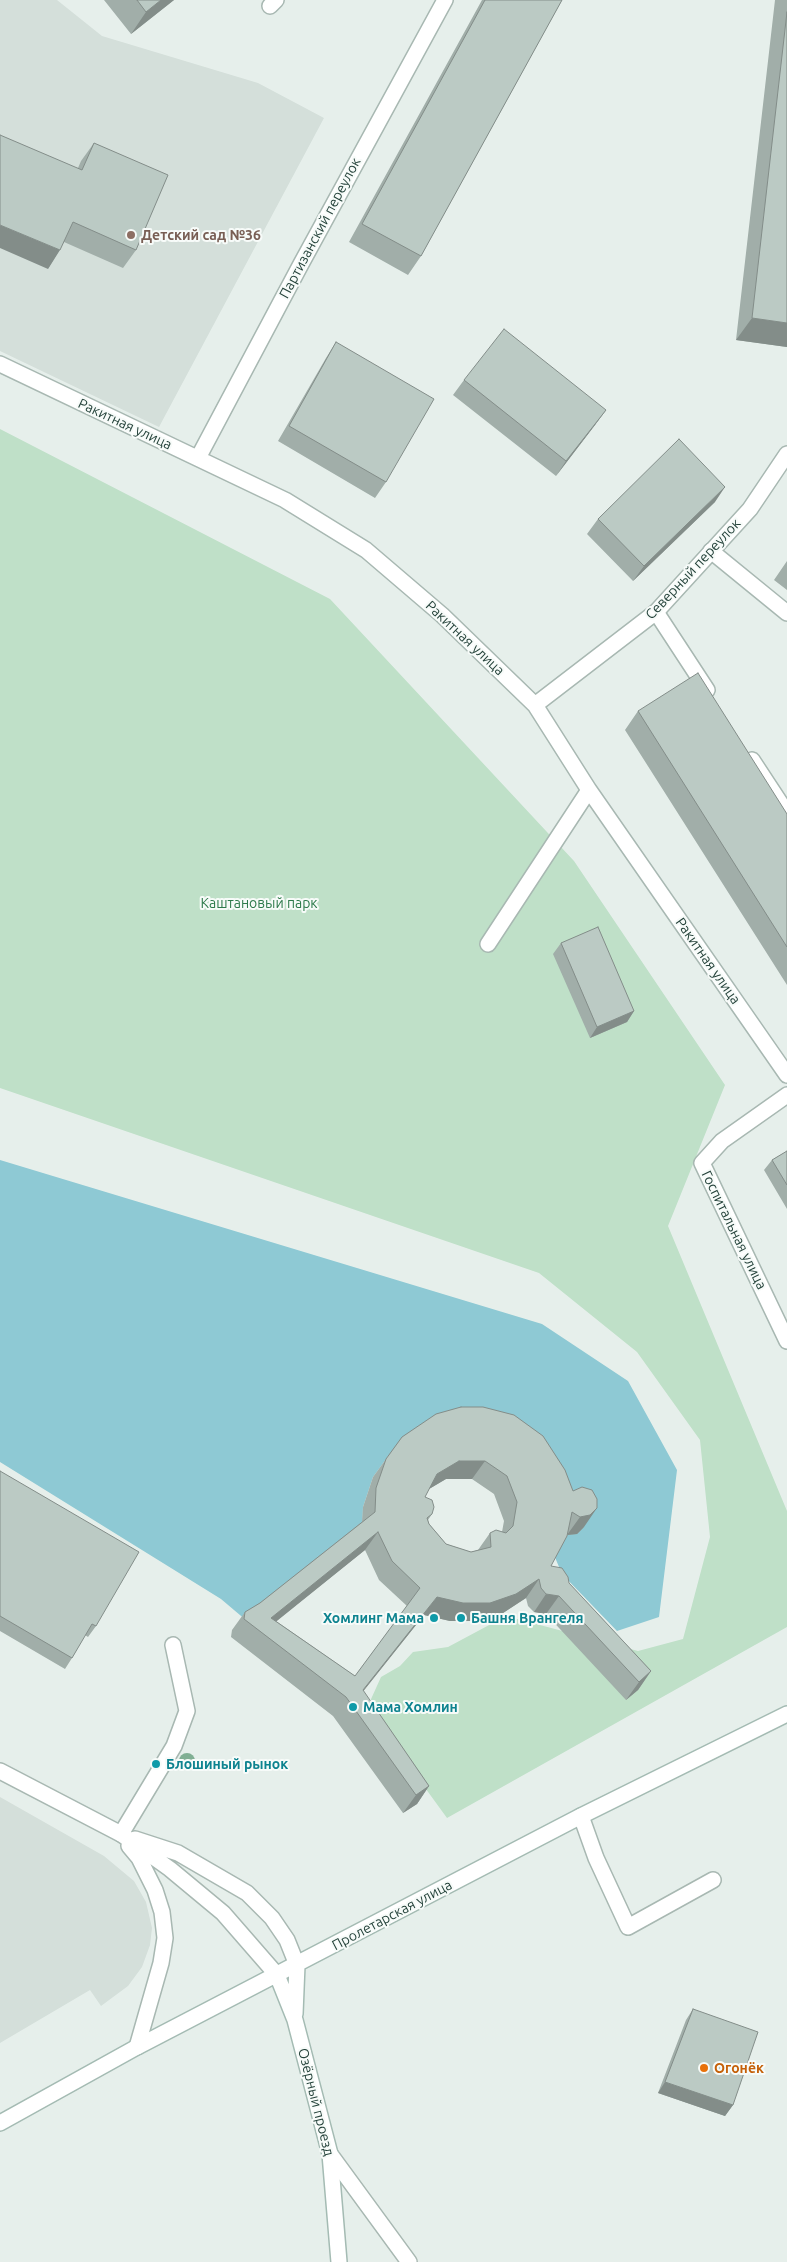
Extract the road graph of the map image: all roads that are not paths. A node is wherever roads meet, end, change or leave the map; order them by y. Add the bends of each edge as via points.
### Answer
1 (445, 0) edge
2 (0, 364) edge
3 (787, 454) edge
4 (198, 458) junction
5 (711, 551) junction
6 (656, 612) junction
7 (787, 613) edge
8 (716, 704) edge
9 (535, 705) junction
10 (743, 746) edge
11 (589, 790) junction
12 (787, 813) edge
13 (488, 944) dead end
14 (787, 1074) edge
15 (787, 1095) edge
16 (787, 1341) edge
17 (173, 1645) dead end
18 (787, 1714) edge
19 (0, 1770) edge
20 (581, 1816) junction
21 (121, 1834) junction
22 (713, 1880) dead end
23 (298, 1965) junction
24 (277, 1975) junction
25 (295, 2020) junction
26 (137, 2047) junction
27 (0, 2123) edge
28 (330, 2154) junction
29 (339, 2262) edge
30 (409, 2262) edge

1 - 4 street, Партизанский переулок
2 - 4 street, Ракитная улица
3 - 5 street, Северный переулок via 750,509
4 - 9 street, Ракитная улица via 285,500 366,550 442,614
5 - 6 street, Северный переулок
5 - 7 street
6 - 8 street
6 - 9 street, Северный переулок
9 - 11 street, Ракитная улица
10 - 12 street
11 - 13 street
11 - 14 street, Ракитная улица
15 - 16 street, Госпитальная улица via 722,1141 702,1163
17 - 21 street via 187,1711 174,1746
18 - 20 street, Пролетарская улица
19 - 21 street
20 - 22 street via 628,1928
20 - 23 street, Пролетарская улица
21 - 23 street via 178,1853 246,1893 272,1918
21 - 24 street, Озёрный проезд via 223,1913
21 - 26 street via 139,1858 155,1890 165,1938
23 - 24 street, Пролетарская улица
23 - 25 street
24 - 25 street, Озёрный проезд
24 - 26 street, Пролетарская улица
25 - 28 street, Озёрный проезд
26 - 27 street, Пролетарская улица
28 - 29 street, Озёрный проезд
28 - 30 street

